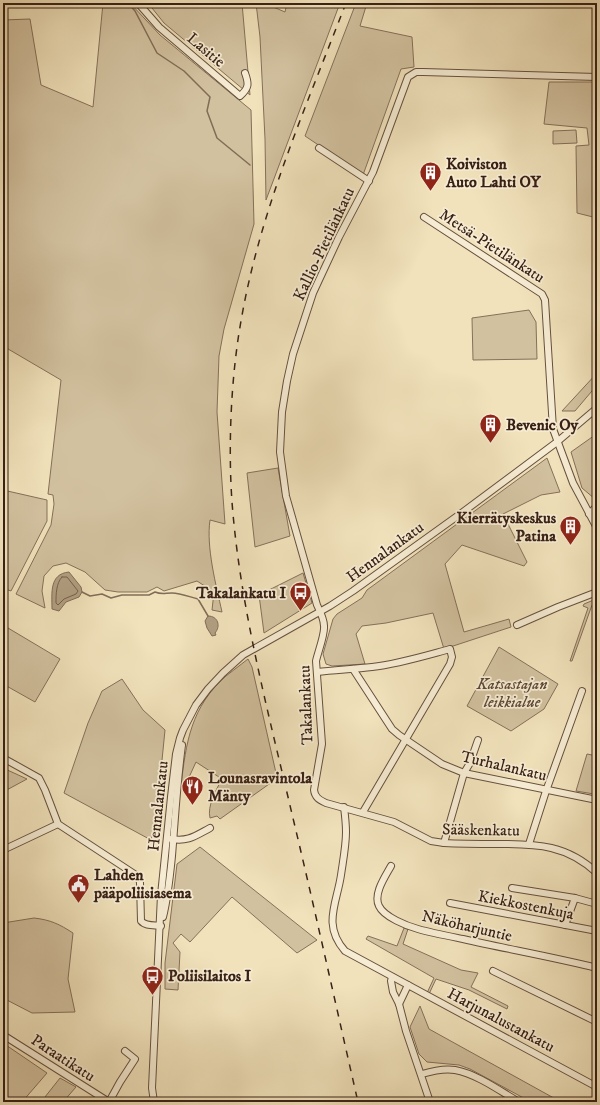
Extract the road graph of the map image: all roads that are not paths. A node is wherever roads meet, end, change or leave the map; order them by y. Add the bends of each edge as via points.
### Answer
1 (138, 3) edge
2 (245, 73) dead end
3 (597, 77) edge
4 (319, 148) dead end
5 (369, 181) junction
6 (424, 217) dead end
7 (597, 408) edge
8 (557, 442) junction
9 (597, 506) edge
10 (589, 514) junction
11 (597, 528) edge
12 (597, 592) edge
13 (320, 612) junction
14 (517, 625) dead end
15 (352, 669) junction
16 (317, 672) junction
17 (582, 691) dead end
18 (406, 740) junction
19 (478, 740) dead end
20 (3, 758) edge
21 (464, 773) junction
22 (546, 791) junction
23 (317, 798) joint
24 (597, 800) edge
25 (344, 807) junction
26 (363, 812) junction
27 (58, 824) junction
28 (210, 828) dead end
29 (170, 838) junction
30 (444, 843) junction
31 (529, 844) junction
32 (3, 850) edge
33 (390, 866) dead end
34 (597, 873) edge
35 (512, 888) dead end
36 (575, 898) junction
37 (450, 903) dead end
38 (597, 904) edge
39 (565, 925) junction
40 (161, 926) junction
41 (597, 931) edge
42 (597, 968) edge
43 (493, 971) dead end
44 (392, 977) junction
45 (408, 985) junction
46 (399, 1004) junction
47 (597, 1022) edge
48 (3, 1035) edge
49 (125, 1051) dead end
50 (422, 1074) junction
51 (597, 1087) edge
52 (109, 1102) edge
53 (154, 1102) edge
54 (430, 1102) edge
55 (519, 1102) edge

1 - 2 street, Lasitie via 159,27 240,96 246,90 248,82
3 - 5 street, Kallio-Pietilänkatu via 416,72 406,81
4 - 5 street
5 - 13 street, Kallio-Pietilänkatu via 339,236 313,293 293,354 282,412 280,452 286,496
6 - 8 street, Metsä-Pietilänkatu via 542,294 545,300 553,424
7 - 8 street, Hennalankatu
8 - 10 street via 573,483
8 - 13 street, Hennalankatu via 353,591
9 - 10 street
10 - 11 street
12 - 14 street
13 - 16 street, Takalankatu via 325,628 318,650
13 - 29 street, Hennalankatu via 243,656 208,688 190,716 182,744
15 - 16 street
15 - 18 street, Turhalankatu via 392,729
15 - 18 street via 409,660 450,649 450,664
16 - 23 street, Takalankatu via 322,744 314,790
17 - 22 street
18 - 21 street, Turhalankatu via 442,764
18 - 26 street
19 - 21 street
20 - 27 street via 39,778
21 - 22 street, Turhalankatu
21 - 30 street
22 - 24 street, Turhalankatu
22 - 31 street
23 - 25 street, Sääskenkatu
25 - 26 street, Sääskenkatu
25 - 44 street, Harjunalustankatu via 346,832 341,878 333,907 335,933 338,943 345,951
26 - 30 street, Sääskenkatu via 394,822 431,842
27 - 32 street
27 - 40 street via 139,877 141,920 143,923
28 - 29 street via 190,839
29 - 40 street, Hennalankatu via 166,906
30 - 31 street, Sääskenkatu
31 - 34 street, Sääskenkatu via 541,845 579,858
33 - 42 street, Näköharjuntie via 379,892 378,902 380,908 392,919 418,929
35 - 36 street
36 - 38 street
36 - 39 street
37 - 39 street, Kiekkostenkuja
39 - 41 street, Kiekkostenkuja
40 - 53 street, Hennalankatu via 152,1088
43 - 47 street
44 - 45 street, Harjunalustankatu
44 - 46 street via 393,992
45 - 46 street
45 - 51 street, Harjunalustankatu
46 - 50 street
48 - 52 street, Paraatikatu
49 - 52 street via 136,1059
50 - 54 street
50 - 55 street via 434,1070 455,1070 476,1078

